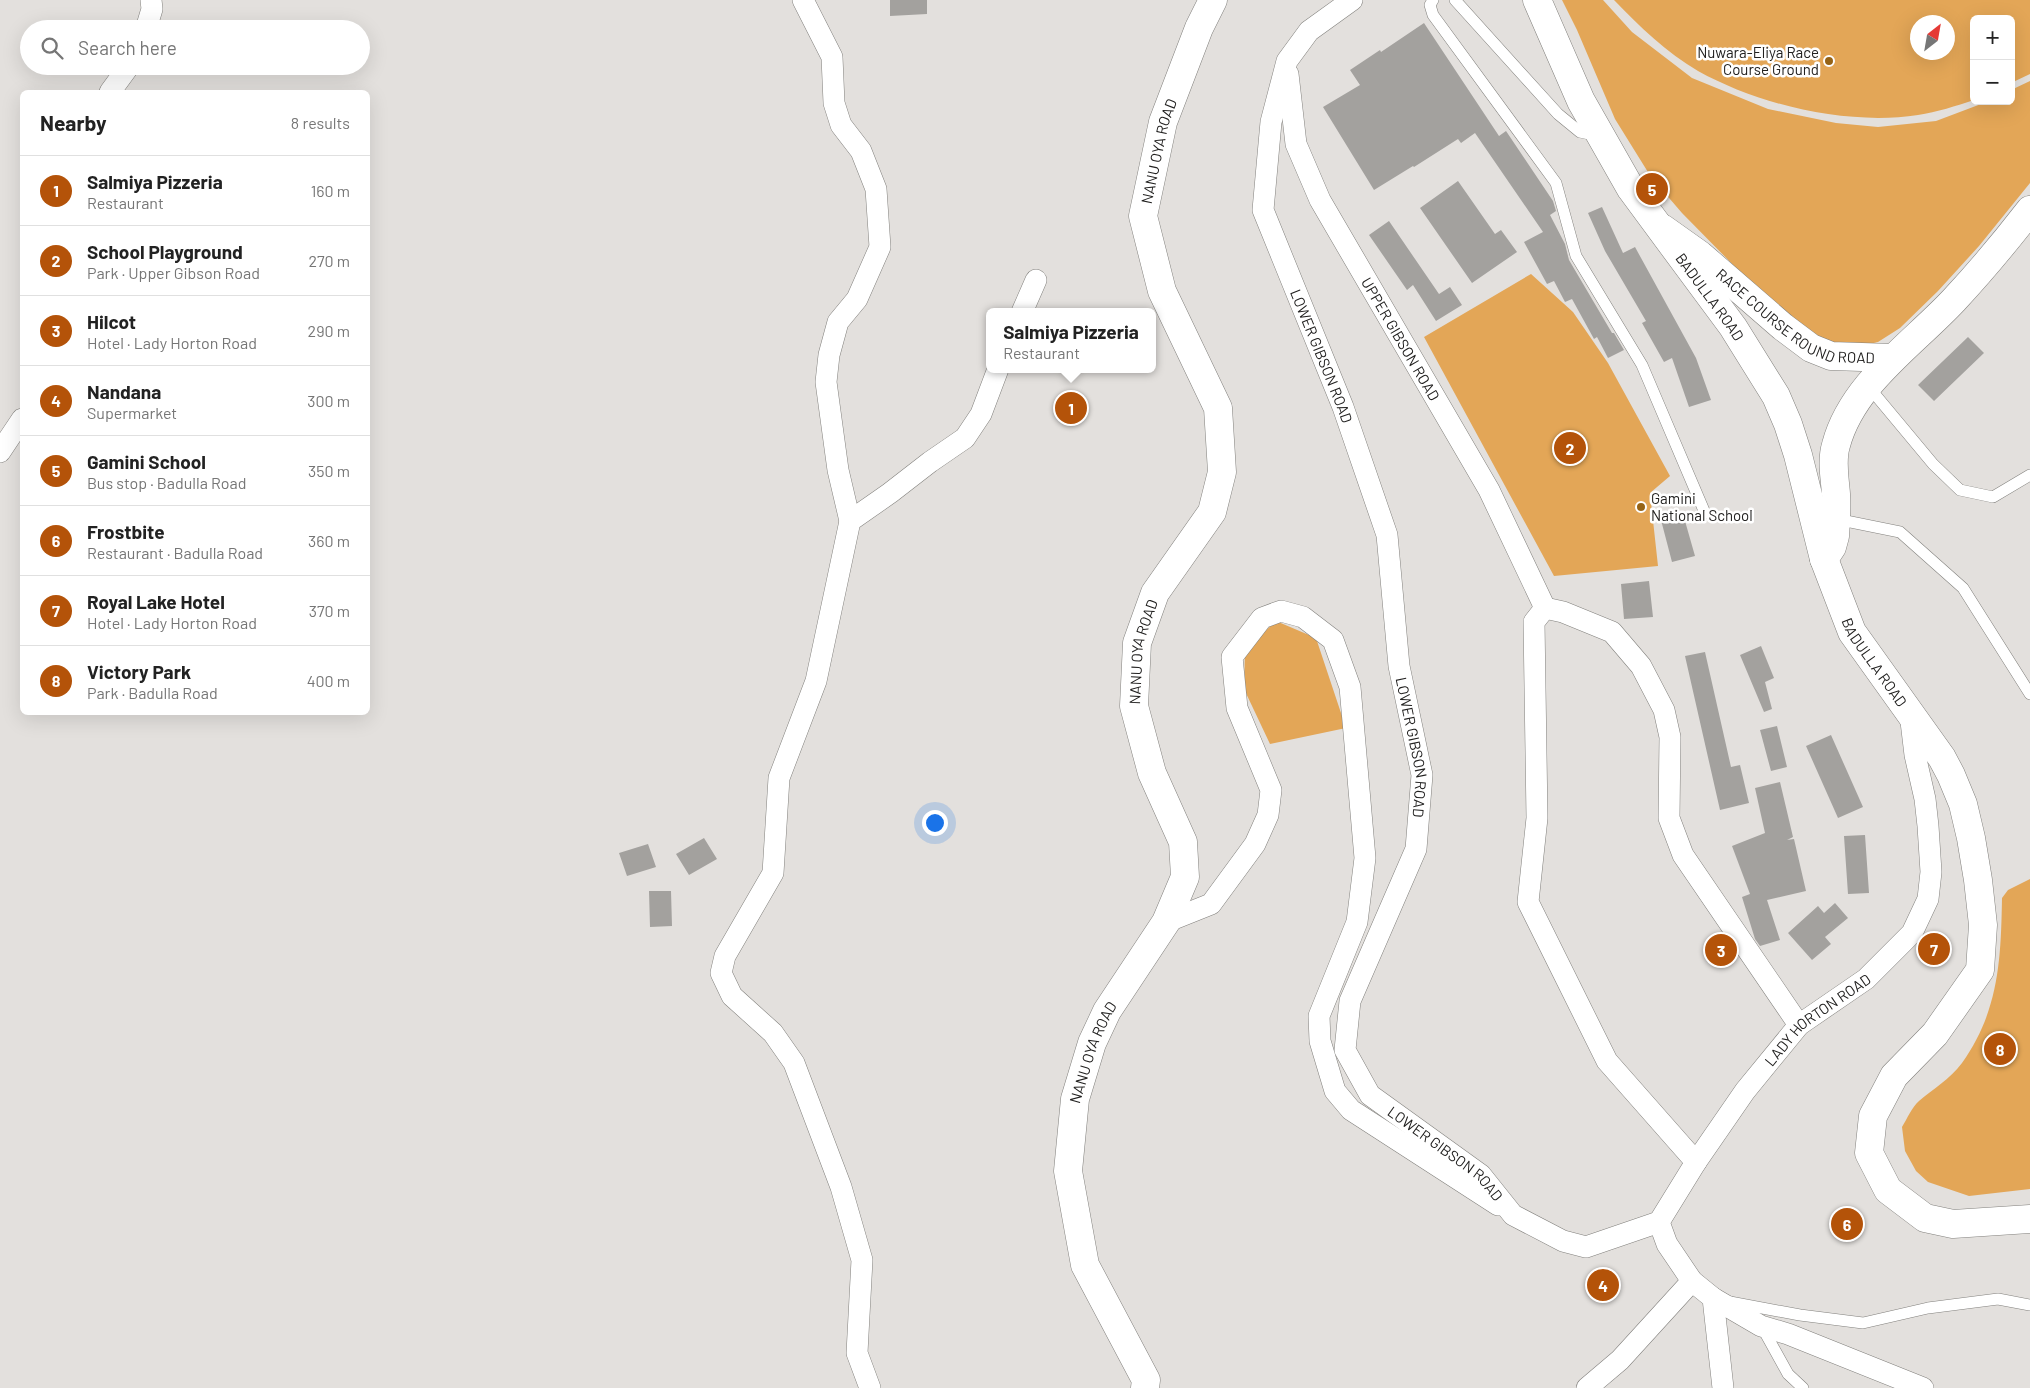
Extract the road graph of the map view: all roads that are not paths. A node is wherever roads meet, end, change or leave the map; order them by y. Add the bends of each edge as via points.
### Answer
1 (151, 0) edge
2 (803, 0) edge
3 (1212, 0) edge
4 (1352, 0) edge
5 (1433, 0) edge
6 (1456, 0) edge
7 (1537, 0) edge
8 (149, 20) edge
9 (1287, 61) junction
10 (122, 75) edge
11 (111, 90) edge
12 (1600, 136) junction
13 (2030, 210) edge
14 (1657, 225) junction
15 (1036, 280) dead end
16 (1024, 308) edge
17 (1892, 358) junction
18 (996, 373) edge
19 (1868, 386) junction
20 (20, 421) edge
21 (0, 452) edge
22 (2030, 475) edge
23 (1706, 513) dead end
24 (1836, 519) junction
25 (850, 521) junction
26 (1824, 559) junction
27 (1546, 608) junction
28 (2030, 694) edge
29 (1910, 714) junction
30 (1166, 922) junction
31 (1799, 1025) junction
32 (1696, 1162) junction
33 (1513, 1216) junction
34 (2030, 1219) edge
35 (1658, 1222) junction
36 (1692, 1281) junction
37 (1713, 1298) junction
38 (2030, 1305) edge
39 (1761, 1326) junction
40 (870, 1388) edge
41 (1145, 1388) edge
42 (1587, 1388) edge
43 (1723, 1388) edge
44 (1803, 1388) edge
45 (1923, 1388) edge

1 - 8 street
2 - 25 street via 832,57 834,103 841,125 861,150 876,189 880,247 857,299 838,322 828,355 826,382 838,470
3 - 30 main road, NANU OYA ROAD via 1163,122 1143,216 1162,292 1218,408 1222,472 1212,512 1155,593 1137,643 1134,706 1152,773 1183,842 1185,877
4 - 9 street via 1309,31
5 - 23 lane via 1430,5 1433,14 1556,183 1576,256 1642,365
6 - 12 lane via 1558,114 1580,132
7 - 12 main road, BADULLA ROAD
9 - 27 street, UPPER GIBSON ROAD via 1296,144 1320,200 1489,490
9 - 33 street, LOWER GIBSON ROAD via 1271,122 1263,210 1343,407 1387,535 1399,666 1422,775 1416,849 1350,1001 1345,1050 1370,1095 1481,1174
10 - 11 street
12 - 14 main road, BADULLA ROAD
13 - 17 main road, RACE COURSE ROUND ROAD via 1953,301
14 - 17 main road, RACE COURSE ROUND ROAD via 1700,255 1811,348 1831,356
14 - 26 main road, BADULLA ROAD via 1733,327 1776,396 1798,455
15 - 16 street
17 - 19 main road, RACE COURSE ROUND ROAD
18 - 25 street via 981,414 965,438
19 - 22 lane via 1933,464 1960,490 1993,497
19 - 24 main road, RACE COURSE ROUND ROAD via 1843,425 1835,447
20 - 21 street
24 - 26 main road, RACE COURSE ROUND ROAD via 1833,542
24 - 28 lane via 1900,532 1963,588
25 - 40 street via 816,681 779,778 773,873 725,956 721,973 732,996 773,1033 794,1063 841,1187 862,1260 857,1353
26 - 29 main road, BADULLA ROAD via 1852,632
27 - 31 street via 1612,632 1641,666 1664,710 1670,737 1669,818 1683,855
27 - 32 street via 1534,622 1537,818 1528,902 1607,1062
29 - 31 street, LADY HORTON ROAD via 1928,826 1931,872 1928,899 1912,933 1889,958 1866,979
29 - 34 main road, BADULLA ROAD via 1942,758 1963,804 1980,888 1982,956 1980,970 1935,1034 1894,1076 1873,1116 1870,1153 1888,1190 1925,1218 1953,1224
30 - 33 street via 1211,904 1262,830 1268,815 1271,790 1237,708 1232,657 1262,618 1281,611 1303,617 1333,640 1350,687 1365,858 1357,922 1319,1016 1320,1041 1335,1091 1351,1110
30 - 41 main road, NANU OYA ROAD via 1108,1011 1092,1043 1075,1098 1068,1171 1085,1265 1146,1380
31 - 32 street, LADY HORTON ROAD via 1745,1091
32 - 35 street, LADY HORTON ROAD
33 - 35 street, LOWER GIBSON ROAD via 1563,1241 1586,1247
35 - 36 street via 1667,1244
36 - 37 street
36 - 42 street via 1620,1360
37 - 38 lane via 1863,1323 1928,1308 1998,1299
37 - 39 street
37 - 43 street
39 - 44 lane via 1788,1374
39 - 45 street

